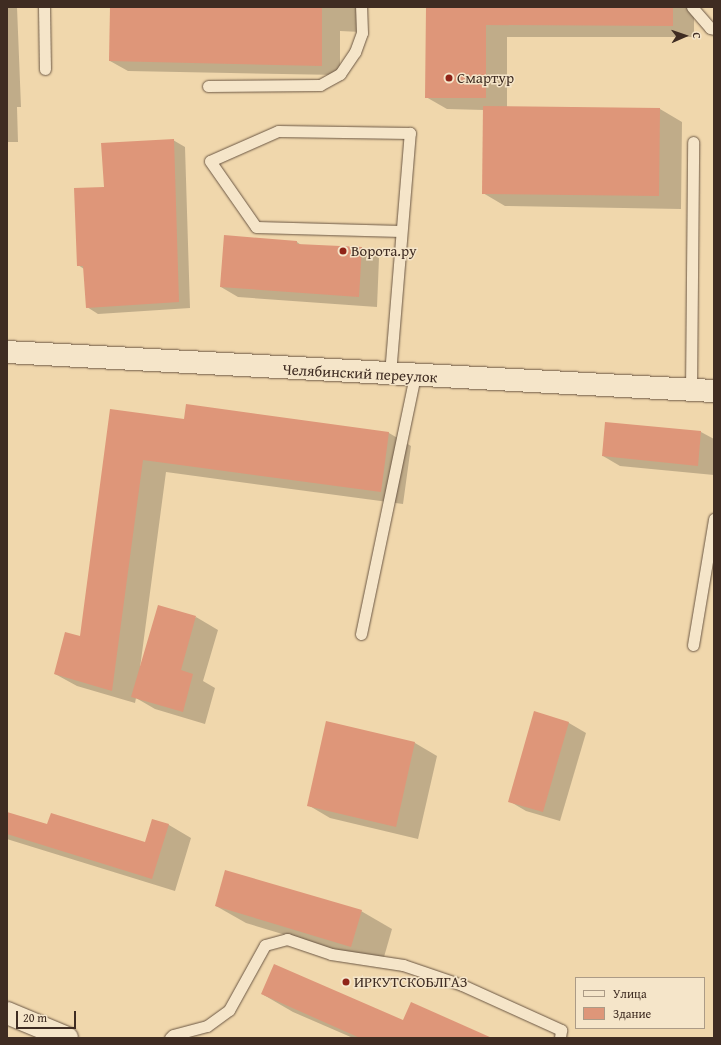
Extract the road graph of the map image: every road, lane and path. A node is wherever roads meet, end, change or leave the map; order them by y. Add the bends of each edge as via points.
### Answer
1 (44, 7) edge
2 (361, 7) edge
3 (692, 7) edge
4 (714, 29) edge
5 (46, 69) dead end
6 (208, 86) dead end
7 (693, 142) dead end
8 (401, 231) junction
9 (7, 352) edge
10 (390, 374) junction
11 (415, 376) junction
12 (714, 391) edge
13 (691, 392) junction
14 (714, 519) edge
15 (361, 634) dead end
16 (693, 645) dead end
17 (7, 1013) edge
18 (67, 1038) edge
19 (170, 1038) edge
20 (560, 1038) edge

1 - 5 lane
2 - 6 lane via 362,32 355,52 340,74 320,85
3 - 4 lane via 710,28
7 - 13 lane
8 - 8 lane via 410,133 278,131 210,161 256,227
8 - 10 lane
9 - 10 street, Челябинский переулок
10 - 11 street, Челябинский переулок
11 - 13 street, Челябинский переулок
11 - 15 lane
12 - 13 street, Челябинский переулок
14 - 16 lane
17 - 18 street
19 - 20 lane via 172,1035 207,1026 229,1010 265,945 287,939 331,954 402,965 462,985 561,1030

